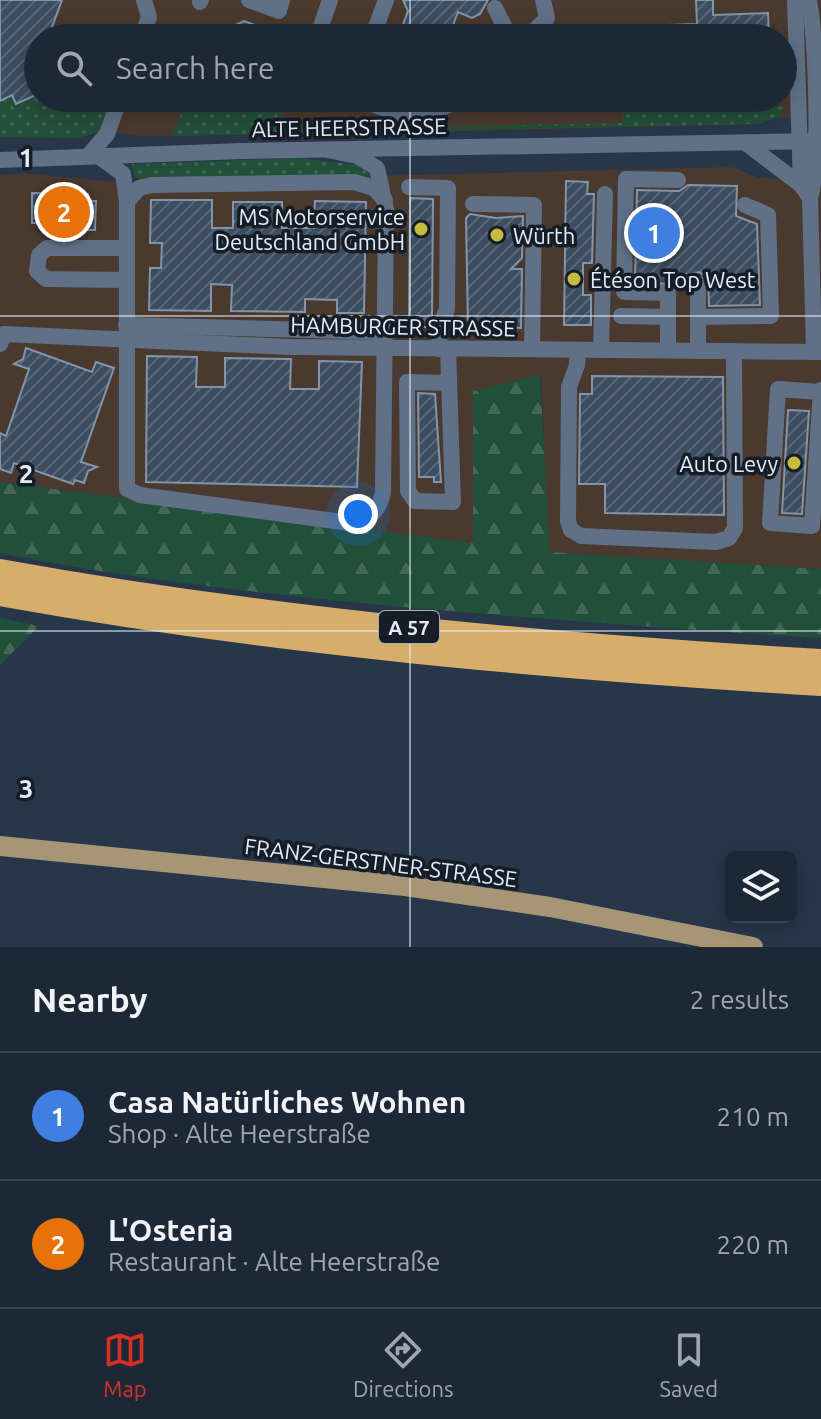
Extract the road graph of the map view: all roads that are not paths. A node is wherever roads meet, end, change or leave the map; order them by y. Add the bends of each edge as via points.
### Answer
1 (144, 0) edge
2 (249, 0) edge
3 (282, 0) edge
4 (330, 0) edge
5 (386, 0) edge
6 (543, 0) edge
7 (795, 0) edge
8 (809, 0) edge
9 (495, 8) dead end
10 (146, 24) edge
11 (322, 24) edge
12 (377, 24) edge
13 (503, 24) edge
14 (541, 24) edge
15 (796, 24) edge
16 (797, 56) edge
17 (818, 99) edge
18 (115, 112) edge
19 (394, 112) edge
20 (433, 112) edge
21 (800, 141) junction
22 (819, 141) edge
23 (747, 144) junction
24 (328, 150) junction
25 (93, 155) junction
26 (0, 160) edge
27 (678, 180) dead end
28 (409, 187) dead end
29 (806, 191) junction
30 (605, 194) dead end
31 (385, 200) junction
32 (127, 202) junction
33 (473, 204) dead end
34 (745, 205) dead end
35 (816, 240) edge
36 (127, 248) junction
37 (126, 280) junction
38 (698, 283) dead end
39 (817, 293) edge
40 (621, 316) dead end
41 (668, 317) junction
42 (698, 317) junction
43 (126, 333) junction
44 (384, 340) junction
45 (0, 344) edge
46 (444, 349) junction
47 (532, 349) junction
48 (578, 350) junction
49 (601, 350) junction
50 (668, 350) junction
51 (698, 351) junction
52 (734, 351) junction
53 (818, 352) edge
54 (448, 383) junction
55 (821, 391) edge
56 (0, 571) edge
57 (0, 594) edge
58 (821, 661) edge
59 (821, 684) edge
60 (0, 846) edge
61 (753, 947) edge

1 - 10 street
2 - 3 street via 279,11
4 - 11 street
5 - 12 street
6 - 14 street via 547,18
7 - 15 street, HAMBURGER STRASSE
8 - 17 street, HAMBURGER STRASSE
9 - 13 street
16 - 21 street, HAMBURGER STRASSE
17 - 22 street, HAMBURGER STRASSE
18 - 25 street
19 - 20 street via 415,120
21 - 22 street, ALTE HEERSTRASSE
21 - 23 street, ALTE HEERSTRASSE
21 - 29 street, HAMBURGER STRASSE
22 - 29 street, HAMBURGER STRASSE via 816,181
23 - 24 street, ALTE HEERSTRASSE
23 - 29 street
24 - 25 street, ALTE HEERSTRASSE
24 - 31 street via 357,156 377,168
25 - 26 street, ALTE HEERSTRASSE
25 - 32 street via 123,174
27 - 41 street via 626,179 624,292 668,293
28 - 46 street via 448,188 447,309 440,326
29 - 35 street, HAMBURGER STRASSE
30 - 49 street
31 - 32 street via 368,184 354,182 152,185 139,188
31 - 44 street
32 - 36 street
33 - 47 street via 534,205
34 - 42 street via 768,215 771,316
35 - 39 street, HAMBURGER STRASSE
36 - 37 street
36 - 37 street via 47,248 39,255 37,271 46,279
37 - 43 street
38 - 42 street
39 - 53 street, HAMBURGER STRASSE
40 - 41 street
41 - 50 street
42 - 51 street
43 - 44 street, HAMBURGER STRASSE
43 - 44 street via 124,483 133,494 350,523 376,511 383,493
43 - 45 street, HAMBURGER STRASSE via 4,334
44 - 46 street, HAMBURGER STRASSE
46 - 47 street, HAMBURGER STRASSE
46 - 54 street
47 - 48 street, HAMBURGER STRASSE
48 - 49 street, HAMBURGER STRASSE
48 - 52 street via 568,408 571,530 581,536 716,542 729,538 735,528
49 - 50 street, HAMBURGER STRASSE
50 - 51 street, HAMBURGER STRASSE
51 - 52 street, HAMBURGER STRASSE
52 - 53 street, HAMBURGER STRASSE
54 - 54 street via 453,502 415,501 408,491 407,382
55 - 55 street via 812,526 770,523 778,389
56 - 58 highway, A 57 via 219,605 441,630
57 - 59 highway, A 57 via 432,654
60 - 61 main road, FRANZ-GERSTNER-STRASSE via 405,886 550,907

